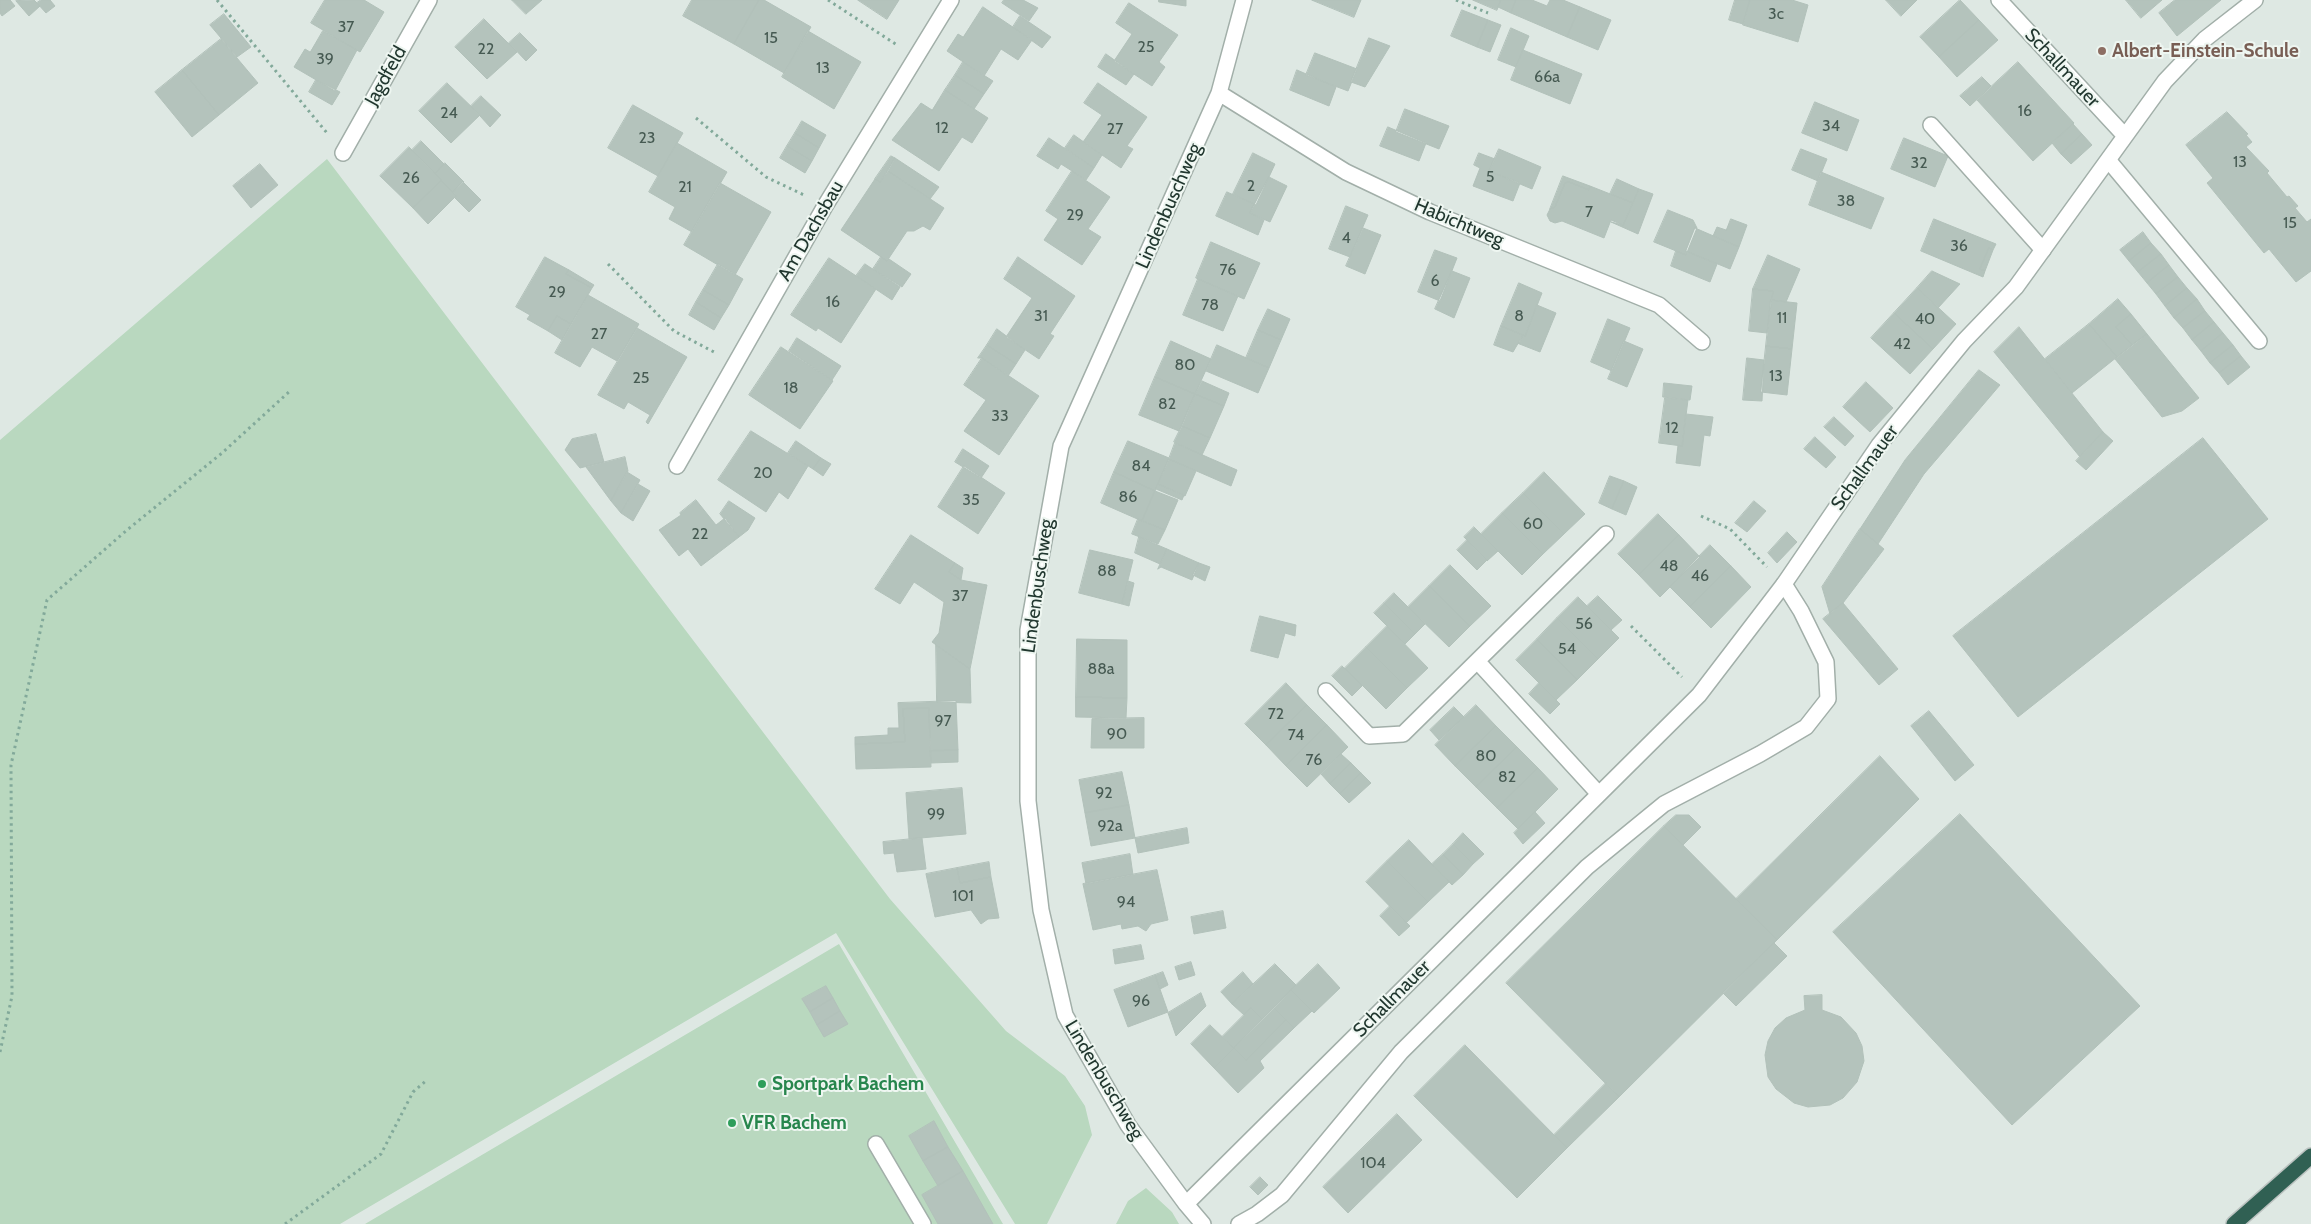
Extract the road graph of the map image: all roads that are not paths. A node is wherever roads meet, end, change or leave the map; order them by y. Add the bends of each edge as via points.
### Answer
1 (429, 0) edge
2 (951, 0) edge
3 (1244, 0) edge
4 (1999, 0) edge
5 (2256, 0) edge
6 (1219, 94) junction
7 (1930, 125) dead end
8 (2124, 136) junction
9 (343, 152) road end
10 (2109, 161) junction
11 (2043, 250) junction
12 (2260, 341) dead end
13 (1702, 342) dead end
14 (677, 466) dead end
15 (1606, 534) dead end
16 (1784, 584) junction
17 (1478, 662) junction
18 (1326, 692) dead end
19 (1598, 793) junction
20 (876, 1144) dead end
21 (2311, 1156) edge
22 (1186, 1204) junction
23 (922, 1224) edge
24 (1203, 1224) edge
25 (1239, 1224) edge
26 (2234, 1224) edge

1 - 9 street, Jagdfeld
2 - 14 street, Am Dachsbau via 826,206
3 - 6 street, Lindenbuschweg
4 - 8 street, Schallmauer
5 - 8 street, Schallmauer via 2205,39 2172,74
6 - 13 street, Habichtweg via 1346,172 1430,212 1659,305
6 - 22 street, Lindenbuschweg via 1061,446 1028,630 1028,800 1040,910 1065,1015 1128,1124
7 - 11 street
8 - 10 street, Schallmauer
10 - 11 street, Schallmauer
10 - 12 street
11 - 16 street, Schallmauer via 2016,287 1964,341 1879,445
15 - 17 street
16 - 19 street, Schallmauer via 1700,695
16 - 25 street via 1826,662 1828,699 1806,727 1664,804 1587,867 1401,1052 1282,1195
17 - 18 street via 1403,734 1369,736
17 - 19 street
19 - 22 street, Schallmauer
20 - 23 street
21 - 26 highway
22 - 24 street, Lindenbuschweg

